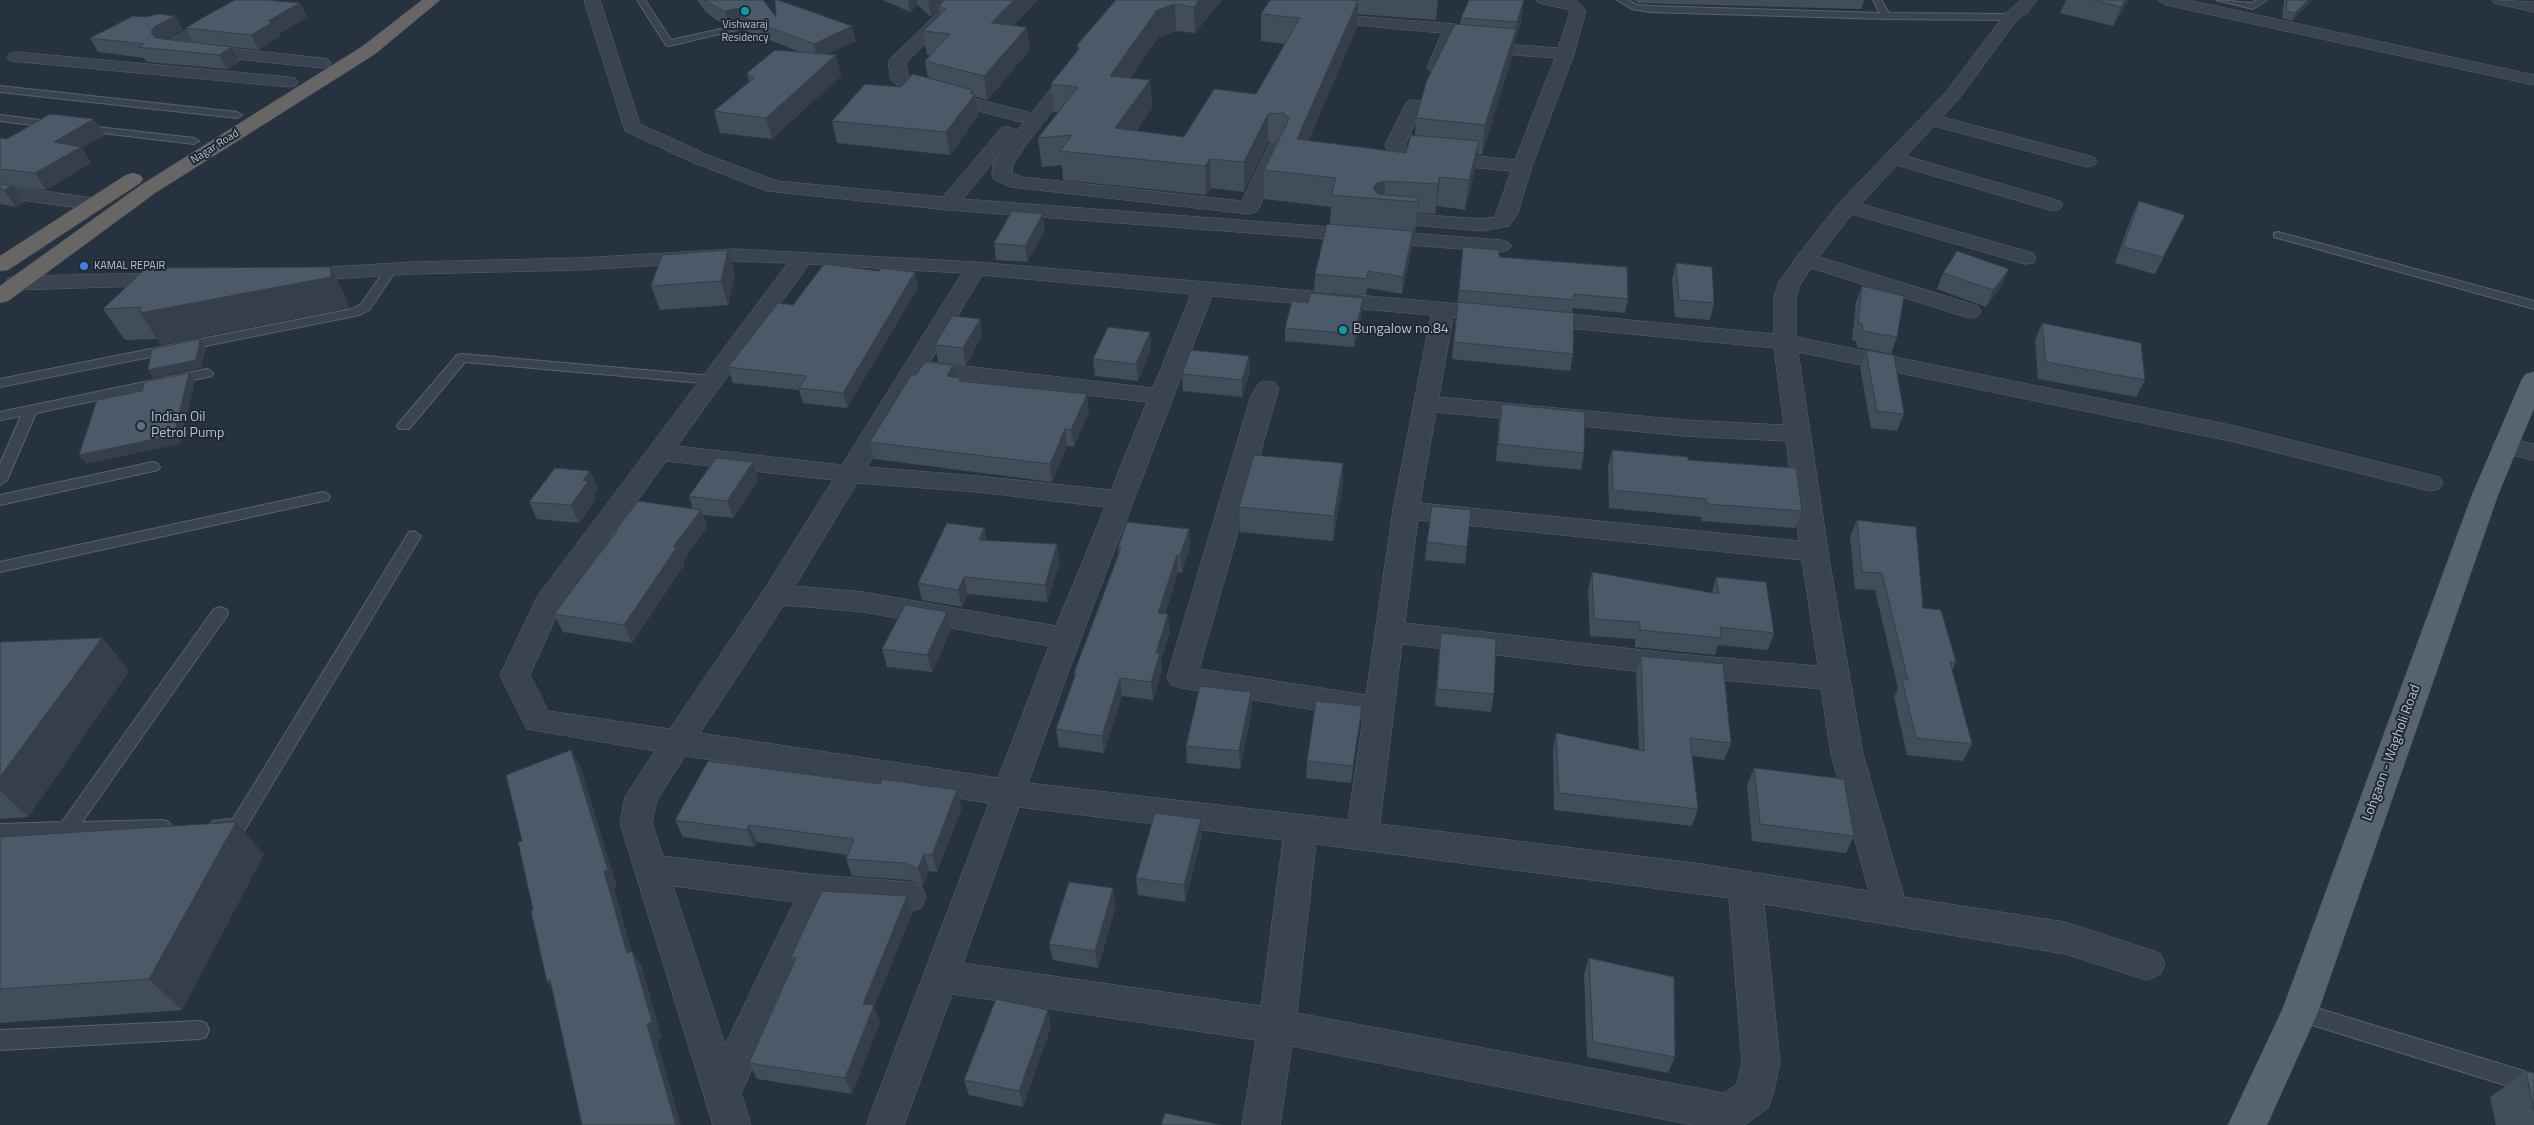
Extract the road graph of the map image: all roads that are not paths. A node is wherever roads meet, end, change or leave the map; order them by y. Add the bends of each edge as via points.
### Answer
1 (250, 0) edge
2 (407, 0) edge
3 (432, 0) edge
4 (592, 0) edge
5 (641, 0) edge
6 (960, 0) edge
7 (1347, 0) edge
8 (1544, 0) edge
9 (1621, 0) edge
10 (1877, 0) edge
11 (2029, 0) edge
12 (2166, 0) edge
13 (2220, 0) edge
14 (2264, 0) edge
15 (2500, 0) edge
16 (2534, 7) edge
17 (1886, 16) junction
18 (2010, 17) junction
19 (748, 26) edge
20 (1447, 45) junction
21 (1565, 54) junction
22 (16, 57) dead end
23 (322, 62) junction
24 (2534, 80) edge
25 (290, 82) junction
26 (1429, 83) edge
27 (0, 89) edge
28 (1414, 105) dead end
29 (237, 115) junction
30 (1021, 116) junction
31 (0, 118) edge
32 (1930, 119) junction
33 (194, 142) junction
34 (1277, 147) edge
35 (1893, 158) junction
36 (2086, 161) dead end
37 (1522, 166) junction
38 (0, 191) edge
39 (93, 204) junction
40 (948, 204) junction
41 (2053, 205) dead end
42 (1847, 206) junction
43 (1246, 217) junction
44 (2278, 235) dead end
45 (1501, 246) dead end
46 (803, 257) junction
47 (2025, 258) dead end
48 (1806, 260) junction
49 (0, 265) edge
50 (976, 268) junction
51 (391, 270) junction
52 (275, 276) edge
53 (188, 280) edge
54 (8, 289) edge
55 (1204, 289) junction
56 (2534, 306) edge
57 (1443, 309) junction
58 (1970, 311) dead end
59 (1785, 342) junction
60 (915, 368) junction
61 (207, 373) dead end
62 (713, 380) junction
63 (0, 383) edge
64 (2532, 387) edge
65 (1267, 388) dead end
66 (1162, 396) junction
67 (1425, 403) junction
68 (30, 410) junction
69 (0, 416) edge
70 (404, 426) dead end
71 (1798, 434) junction
72 (2505, 446) junction
73 (660, 452) junction
74 (2534, 452) edge
75 (153, 467) dead end
76 (849, 474) junction
77 (0, 480) edge
78 (2430, 483) dead end
79 (323, 497) dead end
80 (0, 500) edge
81 (1122, 500) junction
82 (1406, 510) junction
83 (414, 536) dead end
84 (1815, 552) junction
85 (0, 567) edge
86 (776, 594) junction
87 (220, 613) dead end
88 (1390, 632) junction
89 (1066, 638) junction
90 (1836, 679) junction
91 (1380, 709) junction
92 (677, 744) junction
93 (1009, 792) junction
94 (181, 827) edge
95 (200, 827) edge
96 (1301, 828) junction
97 (66, 830) junction
98 (0, 831) edge
99 (1362, 836) junction
100 (651, 869) junction
101 (1745, 886) junction
102 (817, 890) junction
103 (909, 897) edge
104 (1890, 910) junction
105 (2147, 964) dead end
106 (940, 976) junction
107 (2300, 1012) junction
108 (1277, 1026) junction
109 (199, 1030) dead end
110 (0, 1040) edge
111 (2534, 1084) edge
112 (722, 1092) junction
113 (732, 1125) edge
114 (884, 1125) edge
115 (1261, 1125) edge
116 (2247, 1125) edge

1 - 23 street via 170,47
2 - 23 highway, Nagar Road via 373,28
3 - 54 highway, Nagar Road via 369,50 148,189
4 - 40 street via 632,127 701,159 774,187
5 - 19 lane via 669,42
6 - 30 street via 897,62 900,79 926,92
7 - 20 street via 1341,17 1350,21 1448,28 1451,32
8 - 21 street via 1572,5 1578,11
9 - 17 lane via 1635,7 1650,9
10 - 17 lane
11 - 18 street
12 - 24 street
13 - 14 lane via 2253,6
15 - 16 street
17 - 18 lane
18 - 32 street via 1952,96
20 - 21 street
20 - 26 street
21 - 37 street
22 - 25 street
23 - 25 highway, Nagar Road
25 - 29 highway, Nagar Road
27 - 29 lane
28 - 37 street via 1395,145 1404,155
29 - 33 highway, Nagar Road
30 - 40 street
30 - 43 street via 1072,66 1003,164 1002,176 1018,184
31 - 33 lane
32 - 35 street
32 - 36 street
33 - 39 highway, Nagar Road
34 - 43 street
35 - 41 street
35 - 42 street
37 - 43 street via 1508,213 1502,222
38 - 39 street
39 - 49 highway, Nagar Road
40 - 43 street
42 - 47 street
42 - 48 street
43 - 45 street
44 - 56 lane
46 - 50 street
46 - 51 street via 735,255
46 - 62 street
48 - 58 street
48 - 59 street via 1790,282 1784,297
50 - 55 street
50 - 60 street
51 - 52 street
51 - 63 lane via 366,308 356,312
53 - 54 street
55 - 57 street
55 - 66 street
57 - 59 street
57 - 67 street
59 - 71 street
59 - 78 street via 2071,398 2342,459
60 - 66 street
60 - 76 street
61 - 68 lane
62 - 70 lane via 462,358
62 - 73 street
64 - 72 main road, Lohgaon - Wagholi Road
65 - 91 street via 1182,677
66 - 81 street
67 - 71 street via 1684,428
67 - 82 street
68 - 69 lane
68 - 77 lane
71 - 84 street
72 - 74 street
72 - 107 main road, Lohgaon - Wagholi Road via 2484,495
73 - 76 street
73 - 92 street via 547,604 515,674 538,721
75 - 80 lane
76 - 81 street
76 - 86 street
79 - 85 lane
81 - 89 street
82 - 84 street
82 - 88 street
83 - 95 lane via 238,826
84 - 90 street
86 - 89 street via 864,602
86 - 92 street
87 - 97 lane
88 - 90 street via 1677,665
88 - 91 street
89 - 93 street
90 - 104 street via 1848,754
91 - 99 street
92 - 93 street via 720,747
92 - 100 street via 641,797 636,823
93 - 96 street
93 - 106 street
94 - 97 lane
96 - 99 street
96 - 108 street
97 - 98 lane
99 - 101 street
100 - 102 street
100 - 112 street
101 - 104 street
101 - 108 street via 1762,1062 1754,1095 1728,1113
102 - 103 street
102 - 112 street
104 - 105 street via 2065,938
106 - 108 street
106 - 114 street
107 - 111 lane
107 - 116 main road, Lohgaon - Wagholi Road
108 - 115 street
109 - 110 lane
112 - 113 street

